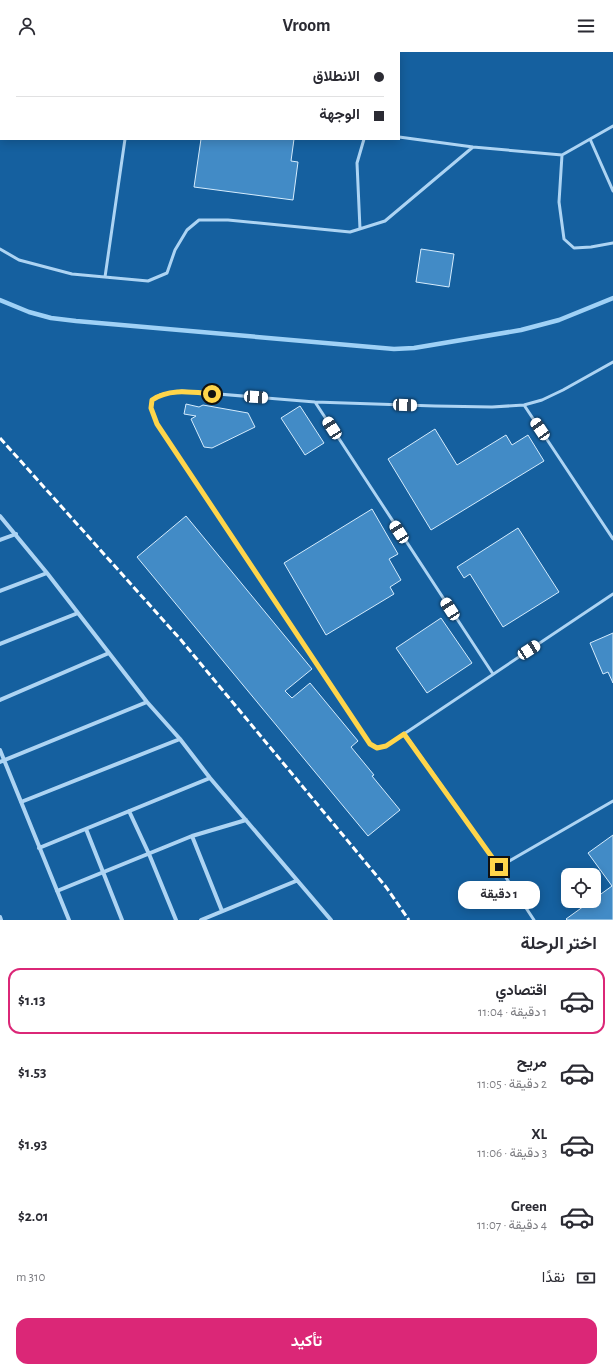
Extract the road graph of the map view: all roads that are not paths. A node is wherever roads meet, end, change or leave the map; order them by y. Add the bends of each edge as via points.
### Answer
1 (613, 126) edge
2 (400, 137) edge
3 (125, 140) edge
4 (364, 140) edge
5 (590, 140) junction
6 (473, 148) junction
7 (562, 155) junction
8 (613, 191) edge
9 (360, 229) junction
10 (613, 243) edge
11 (0, 249) edge
12 (105, 277) junction
13 (613, 362) edge
14 (315, 402) junction
15 (524, 405) junction
16 (0, 516) edge
17 (16, 534) junction
18 (613, 539) edge
19 (0, 540) edge
20 (47, 573) junction
21 (0, 591) edge
22 (613, 594) edge
23 (78, 613) junction
24 (0, 644) edge
25 (109, 654) junction
26 (493, 674) junction
27 (0, 700) edge
28 (147, 702) junction
29 (404, 734) junction
30 (180, 739) junction
31 (0, 750) edge
32 (2, 761) edge
33 (210, 778) junction
34 (613, 801) edge
35 (21, 802) junction
36 (130, 811) junction
37 (246, 820) junction
38 (86, 829) junction
39 (192, 836) junction
40 (40, 848) junction
41 (149, 854) junction
42 (499, 867) junction
43 (102, 872) junction
44 (296, 881) junction
45 (57, 891) junction
46 (222, 911) junction
47 (0, 917) edge
48 (1, 920) edge
49 (69, 920) edge
50 (122, 920) edge
51 (176, 920) edge
52 (201, 920) edge
53 (331, 920) edge
54 (534, 920) edge

1 - 5 lane
2 - 6 lane
3 - 12 lane
4 - 9 lane via 357,163
5 - 7 lane
5 - 8 lane
6 - 7 lane
6 - 9 lane via 385,221
7 - 10 lane via 559,202 564,239 574,248
9 - 12 lane via 350,232 228,220 199,220 187,230 175,250 167,273 148,281
11 - 12 lane via 18,260 72,274
13 - 15 lane via 563,390
14 - 15 lane via 492,407
14 - 26 lane
14 - 29 lane via 182,391 160,395 152,400 151,408 157,424 370,744 377,748 386,746
15 - 18 lane
16 - 17 street
17 - 19 street
17 - 20 street
20 - 21 street
20 - 23 street
22 - 26 lane
23 - 24 street
23 - 25 street
25 - 27 street
25 - 28 street
26 - 29 lane
28 - 30 street
28 - 32 street
29 - 42 lane
30 - 33 street
30 - 35 street
31 - 32 street
32 - 35 street
33 - 36 street
33 - 37 street
34 - 42 lane
35 - 40 street
36 - 38 street
36 - 41 street
37 - 39 street
37 - 44 street
38 - 40 street
38 - 43 street
39 - 41 street
39 - 46 street
40 - 45 street
41 - 43 street
41 - 51 street
42 - 54 lane
43 - 45 street
43 - 50 street
44 - 46 street
44 - 53 street
45 - 49 street
46 - 52 street
47 - 48 street

